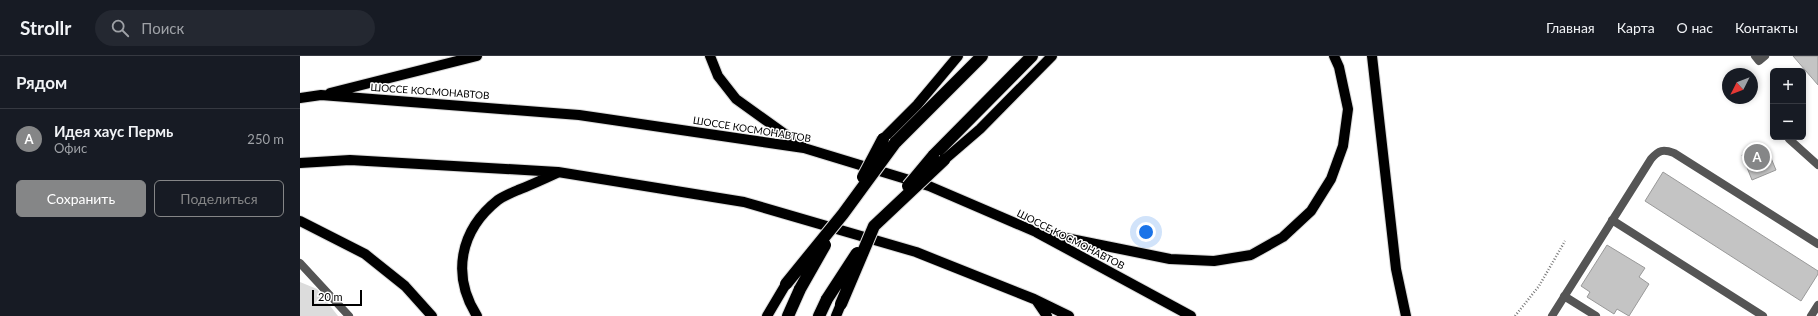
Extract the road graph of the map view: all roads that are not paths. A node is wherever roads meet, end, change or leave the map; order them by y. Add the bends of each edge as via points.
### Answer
1 (477, 56) edge
2 (710, 56) edge
3 (958, 56) edge
4 (982, 56) edge
5 (1032, 56) edge
6 (1052, 56) edge
7 (1334, 56) edge
8 (1372, 56) edge
9 (321, 95) junction
10 (300, 98) edge
11 (883, 139) joint
12 (1790, 140) edge
13 (804, 148) junction
14 (944, 160) joint
15 (300, 163) edge
16 (1818, 165) edge
17 (558, 172) junction
18 (843, 214) junction
19 (300, 220) edge
20 (1612, 220) junction
21 (874, 226) junction
22 (1036, 232) junction
23 (1818, 244) edge
24 (300, 263) edge
25 (786, 284) joint
26 (1564, 296) junction
27 (1034, 298) junction
28 (841, 304) joint
29 (1818, 305) edge
30 (349, 316) edge
31 (432, 316) edge
32 (477, 316) edge
33 (767, 316) edge
34 (788, 316) edge
35 (819, 316) edge
36 (836, 316) edge
37 (1047, 316) edge
38 (1069, 316) edge
39 (1191, 316) edge
40 (1406, 316) edge
41 (1552, 316) edge
42 (1596, 316) edge
43 (1763, 316) edge
44 (1811, 316) edge

1 - 9 main road
2 - 13 main road via 718,76 736,99
3 - 11 main road via 917,105
4 - 18 highway, bridge via 896,142
5 - 21 highway, bridge via 933,156
6 - 14 main road via 980,129
7 - 22 main road via 1339,67 1348,109 1343,146 1332,180 1311,211 1283,237 1251,254 1214,261 1170,258
8 - 40 main road via 1396,269
9 - 10 main road, ШОССЕ КОСМОНАВТОВ
9 - 13 main road, ШОССЕ КОСМОНАВТОВ via 579,115
11 - 18 highway, bridge
12 - 16 street
13 - 22 main road, ШОССЕ КОСМОНАВТОВ via 929,186
14 - 21 highway, bridge
15 - 17 main road via 350,160
17 - 27 main road via 744,202 916,252
17 - 32 main road via 499,199 470,231 462,256 464,289
18 - 25 highway, bridge
18 - 34 highway, bridge via 800,289
19 - 31 main road via 364,254 405,286
20 - 23 street via 1651,159 1658,151 1665,150 1674,153
20 - 26 street
20 - 43 street
21 - 28 highway, bridge
21 - 35 highway, bridge via 827,299
22 - 39 main road, ШОССЕ КОСМОНАВТОВ
24 - 30 street
25 - 33 main road
26 - 41 street
26 - 42 street
27 - 37 main road
27 - 38 main road
28 - 36 main road
29 - 44 street

